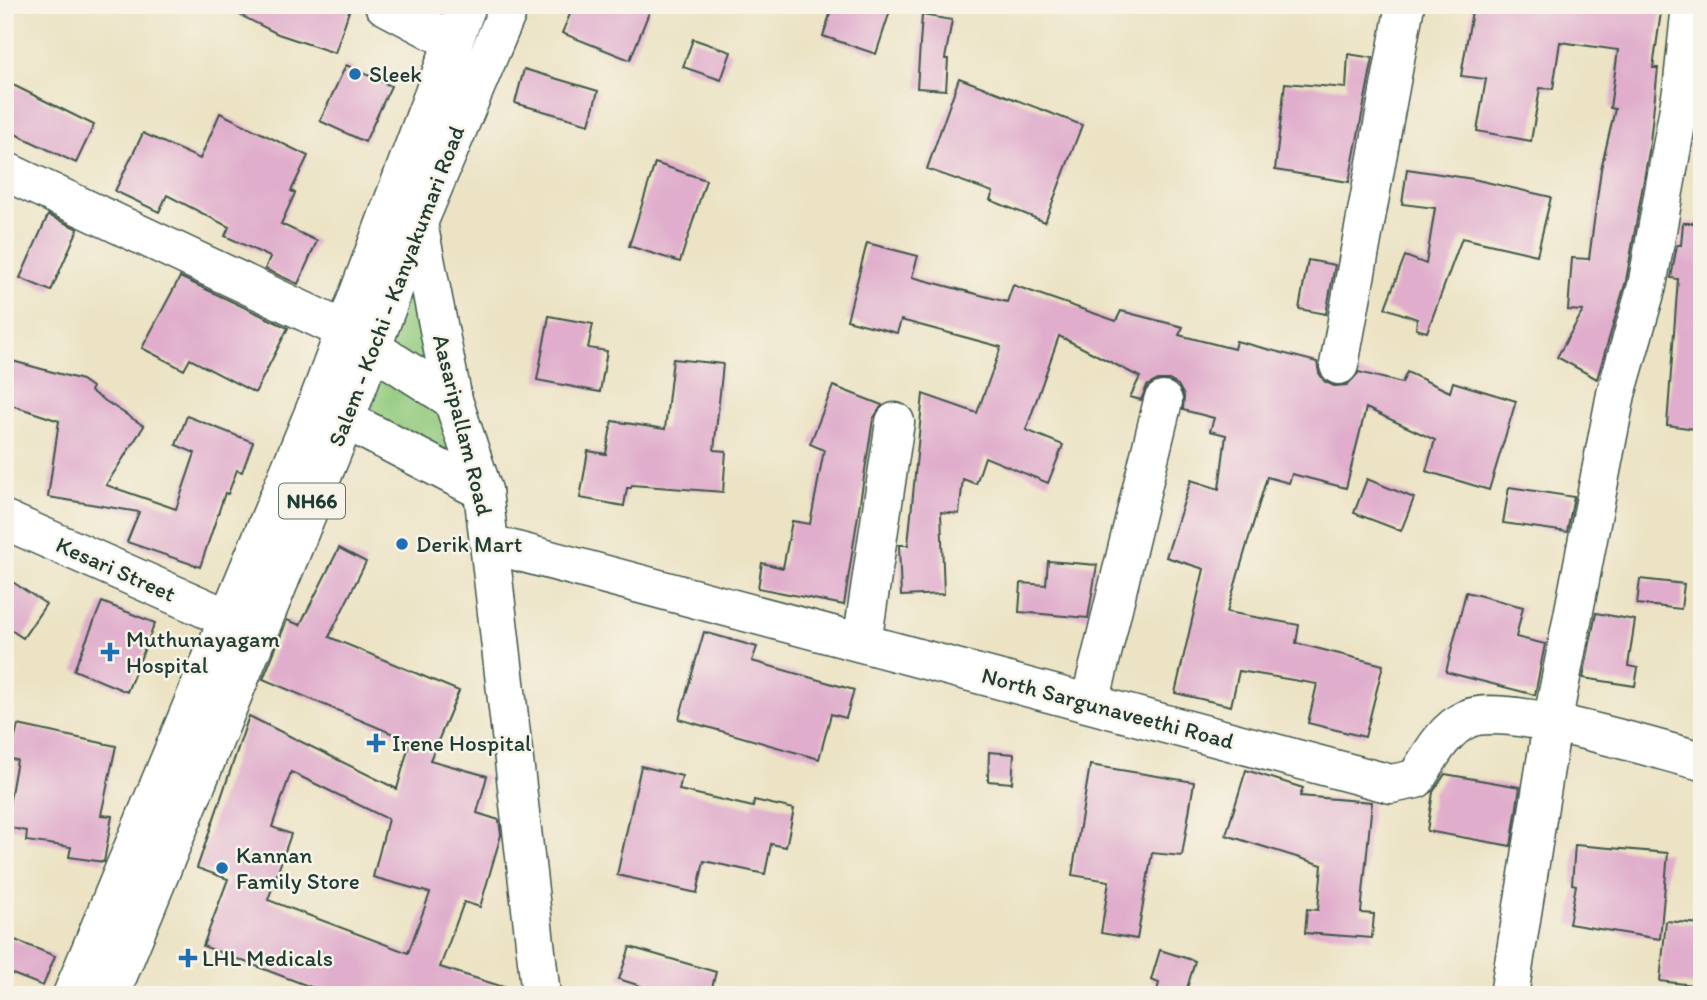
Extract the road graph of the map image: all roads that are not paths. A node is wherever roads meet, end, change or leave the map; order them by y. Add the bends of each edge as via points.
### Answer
1 (384, 5) edge
2 (467, 5) edge
3 (510, 5) edge
4 (1405, 5) edge
5 (1691, 5) edge
6 (452, 41) junction
7 (5, 171) edge
8 (403, 217) junction
9 (357, 340) junction
10 (1339, 365) dead end
11 (453, 400) junction
12 (1163, 401) dead end
13 (331, 411) junction
14 (895, 422) dead end
15 (483, 491) junction
16 (5, 520) edge
17 (490, 544) junction
18 (228, 618) junction
19 (862, 643) junction
20 (1090, 703) junction
21 (1552, 724) junction
22 (1702, 761) edge
23 (72, 995) edge
24 (110, 995) edge
25 (541, 995) edge
26 (1509, 995) edge

1 - 6 main road
2 - 6 main road, Salem - Kochi - Kanyakumari Road / NH66
3 - 8 main road, Salem - Kochi - Kanyakumari Road / NH66
4 - 10 main road
5 - 21 main road via 1682,91 1647,286 1616,394
6 - 8 main road, Salem - Kochi - Kanyakumari Road / NH66
7 - 9 main road
8 - 9 main road, Salem - Kochi - Kanyakumari Road / NH66
8 - 11 main road, Aasaripallam Road
9 - 11 main road
9 - 13 main road, Salem - Kochi - Kanyakumari Road / NH66
11 - 15 main road, Aasaripallam Road
12 - 20 main road
13 - 15 main road
13 - 18 main road, Salem - Kochi - Kanyakumari Road / NH66
13 - 24 main road, Salem - Kochi - Kanyakumari Road / NH66
14 - 19 main road
15 - 17 main road, Aasaripallam Road
16 - 18 main road, Kesari Street
17 - 19 main road, North Sargunaveethi Road
17 - 25 main road, Aasaripallam Road
18 - 23 main road, Salem - Kochi - Kanyakumari Road / NH66
19 - 20 main road, North Sargunaveethi Road
20 - 21 main road, North Sargunaveethi Road via 1391,784 1416,779 1452,728 1466,719 1496,714
21 - 22 main road, North Sargunaveethi Road
21 - 26 main road

